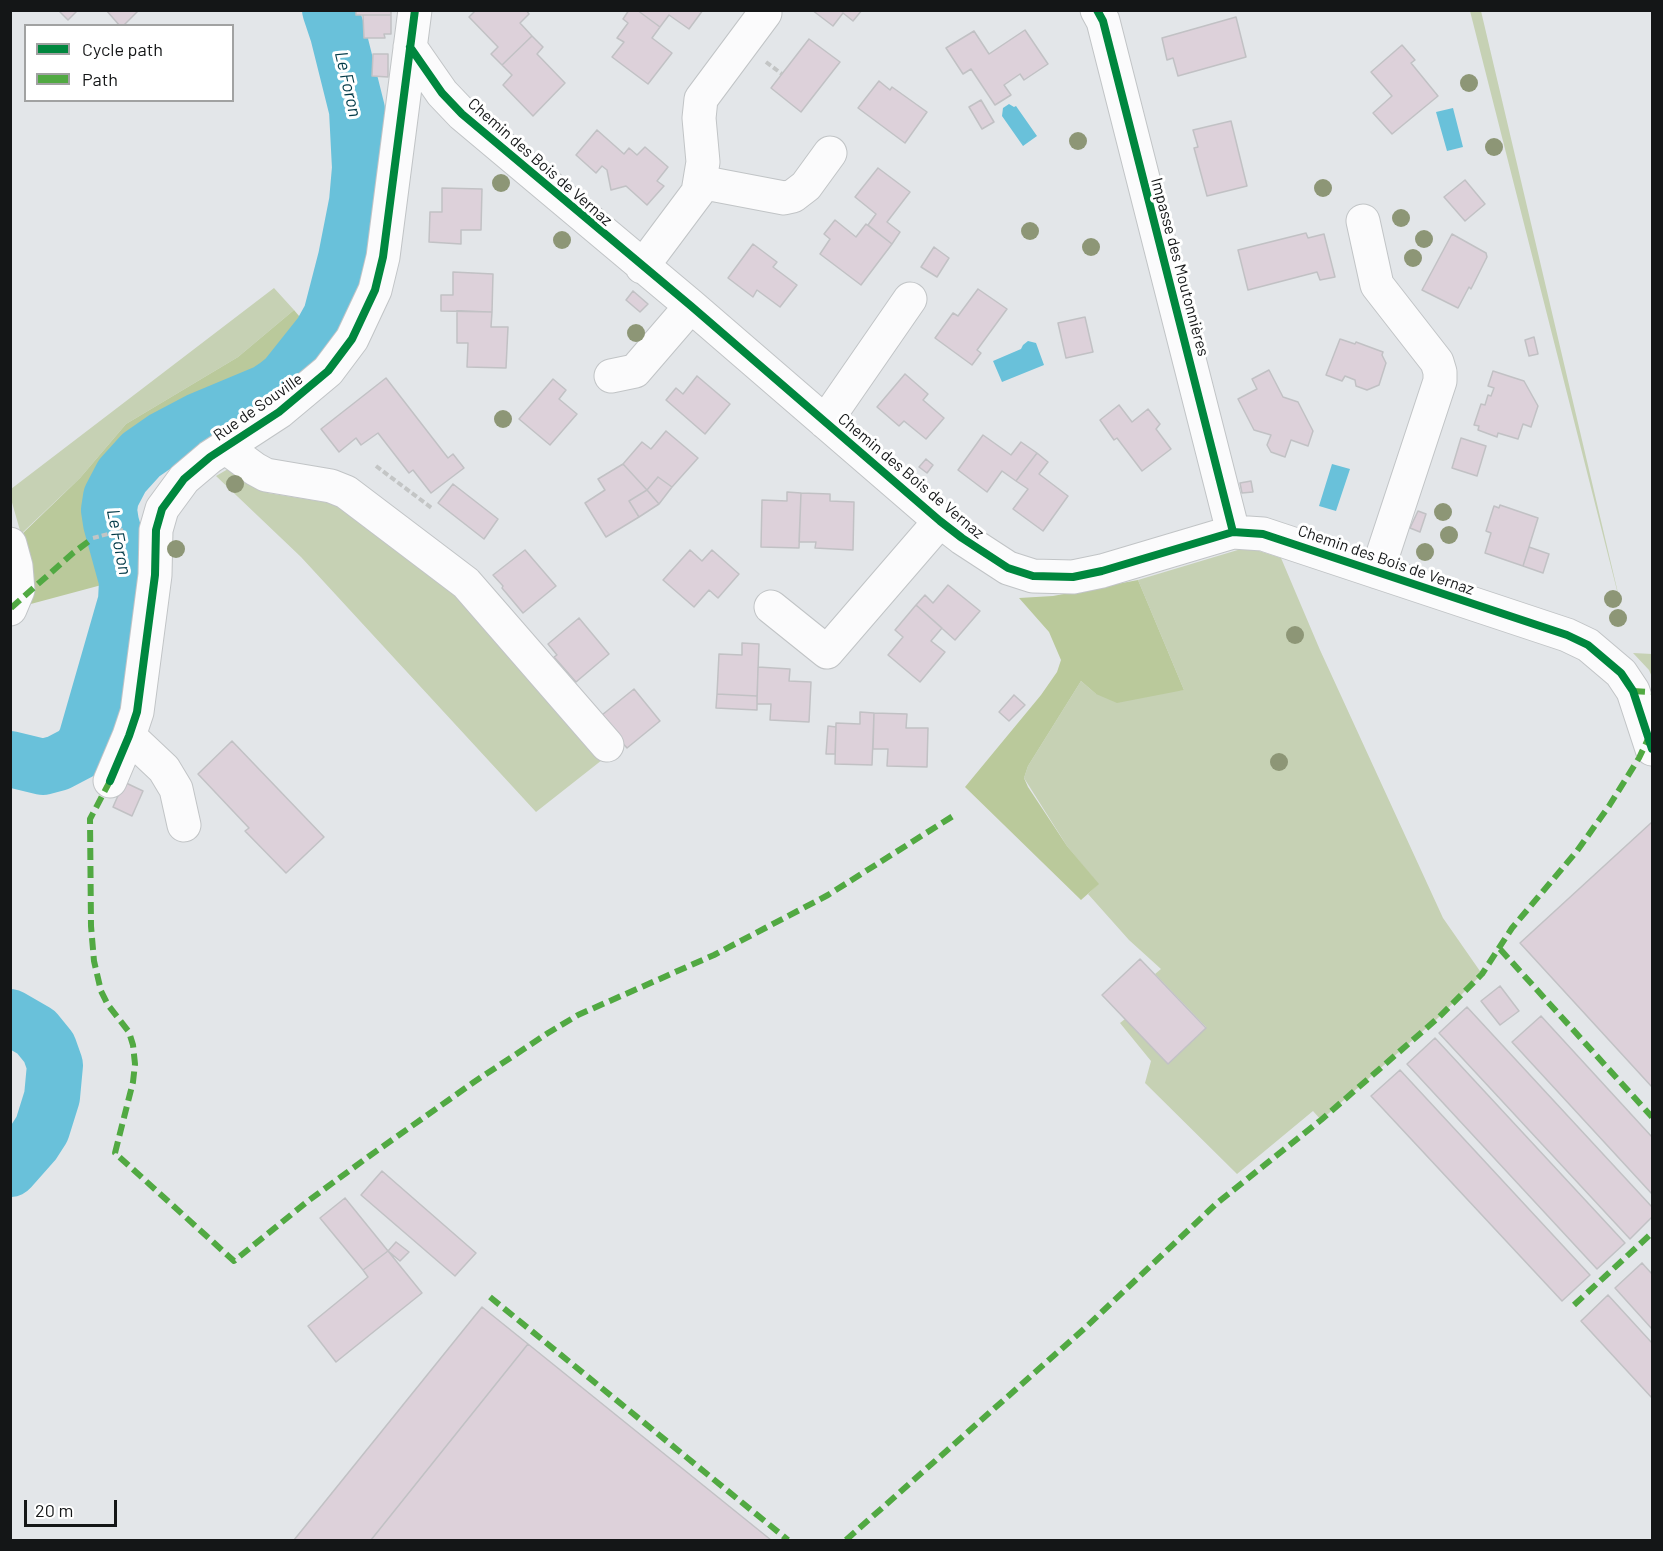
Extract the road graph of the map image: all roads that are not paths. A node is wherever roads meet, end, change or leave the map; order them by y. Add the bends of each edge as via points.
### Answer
1 (416, 10) edge
2 (1097, 10) edge
3 (765, 13) dead end
4 (410, 47) junction
5 (830, 153) dead end
6 (700, 182) junction
7 (1364, 221) dead end
8 (642, 267) junction
9 (910, 299) dead end
10 (691, 306) junction
11 (612, 376) dead end
12 (825, 422) junction
13 (225, 447) junction
14 (940, 521) junction
15 (1233, 532) junction
16 (10, 544) edge
17 (1377, 572) junction
18 (771, 607) dead end
19 (10, 609) edge
20 (129, 736) junction
21 (607, 745) dead end
22 (1653, 749) edge
23 (110, 781) dead end
24 (184, 825) dead end

1 - 4 street, Rue de Souville
2 - 15 street, Impasse des Moutonnières via 1103,21
3 - 6 street via 701,99
4 - 8 street, Chemin des Bois de Vernaz via 462,114
4 - 13 street, Rue de Souville via 383,257 362,321 341,355 314,385
5 - 6 street via 806,186 793,196 784,198
6 - 8 street via 692,201
7 - 17 street via 1377,285 1437,362 1440,372
8 - 10 street, Chemin des Bois de Vernaz
9 - 12 street
10 - 11 street via 635,372
10 - 12 street, Chemin des Bois de Vernaz
12 - 14 street, Chemin des Bois de Vernaz
13 - 20 street, Rue de Souville via 184,479 162,509 156,530 155,575 137,712
13 - 21 street via 267,475 346,492 466,583
14 - 15 street, Chemin des Bois de Vernaz via 1008,568 1033,576 1059,578 1102,571
14 - 18 street via 827,652
15 - 17 street, Chemin des Bois de Vernaz via 1263,534
16 - 19 street via 18,590
17 - 22 street, Chemin des Bois de Vernaz via 1588,645 1621,673 1633,691
20 - 23 street, Rue de Souville
20 - 24 street via 164,770 176,789

